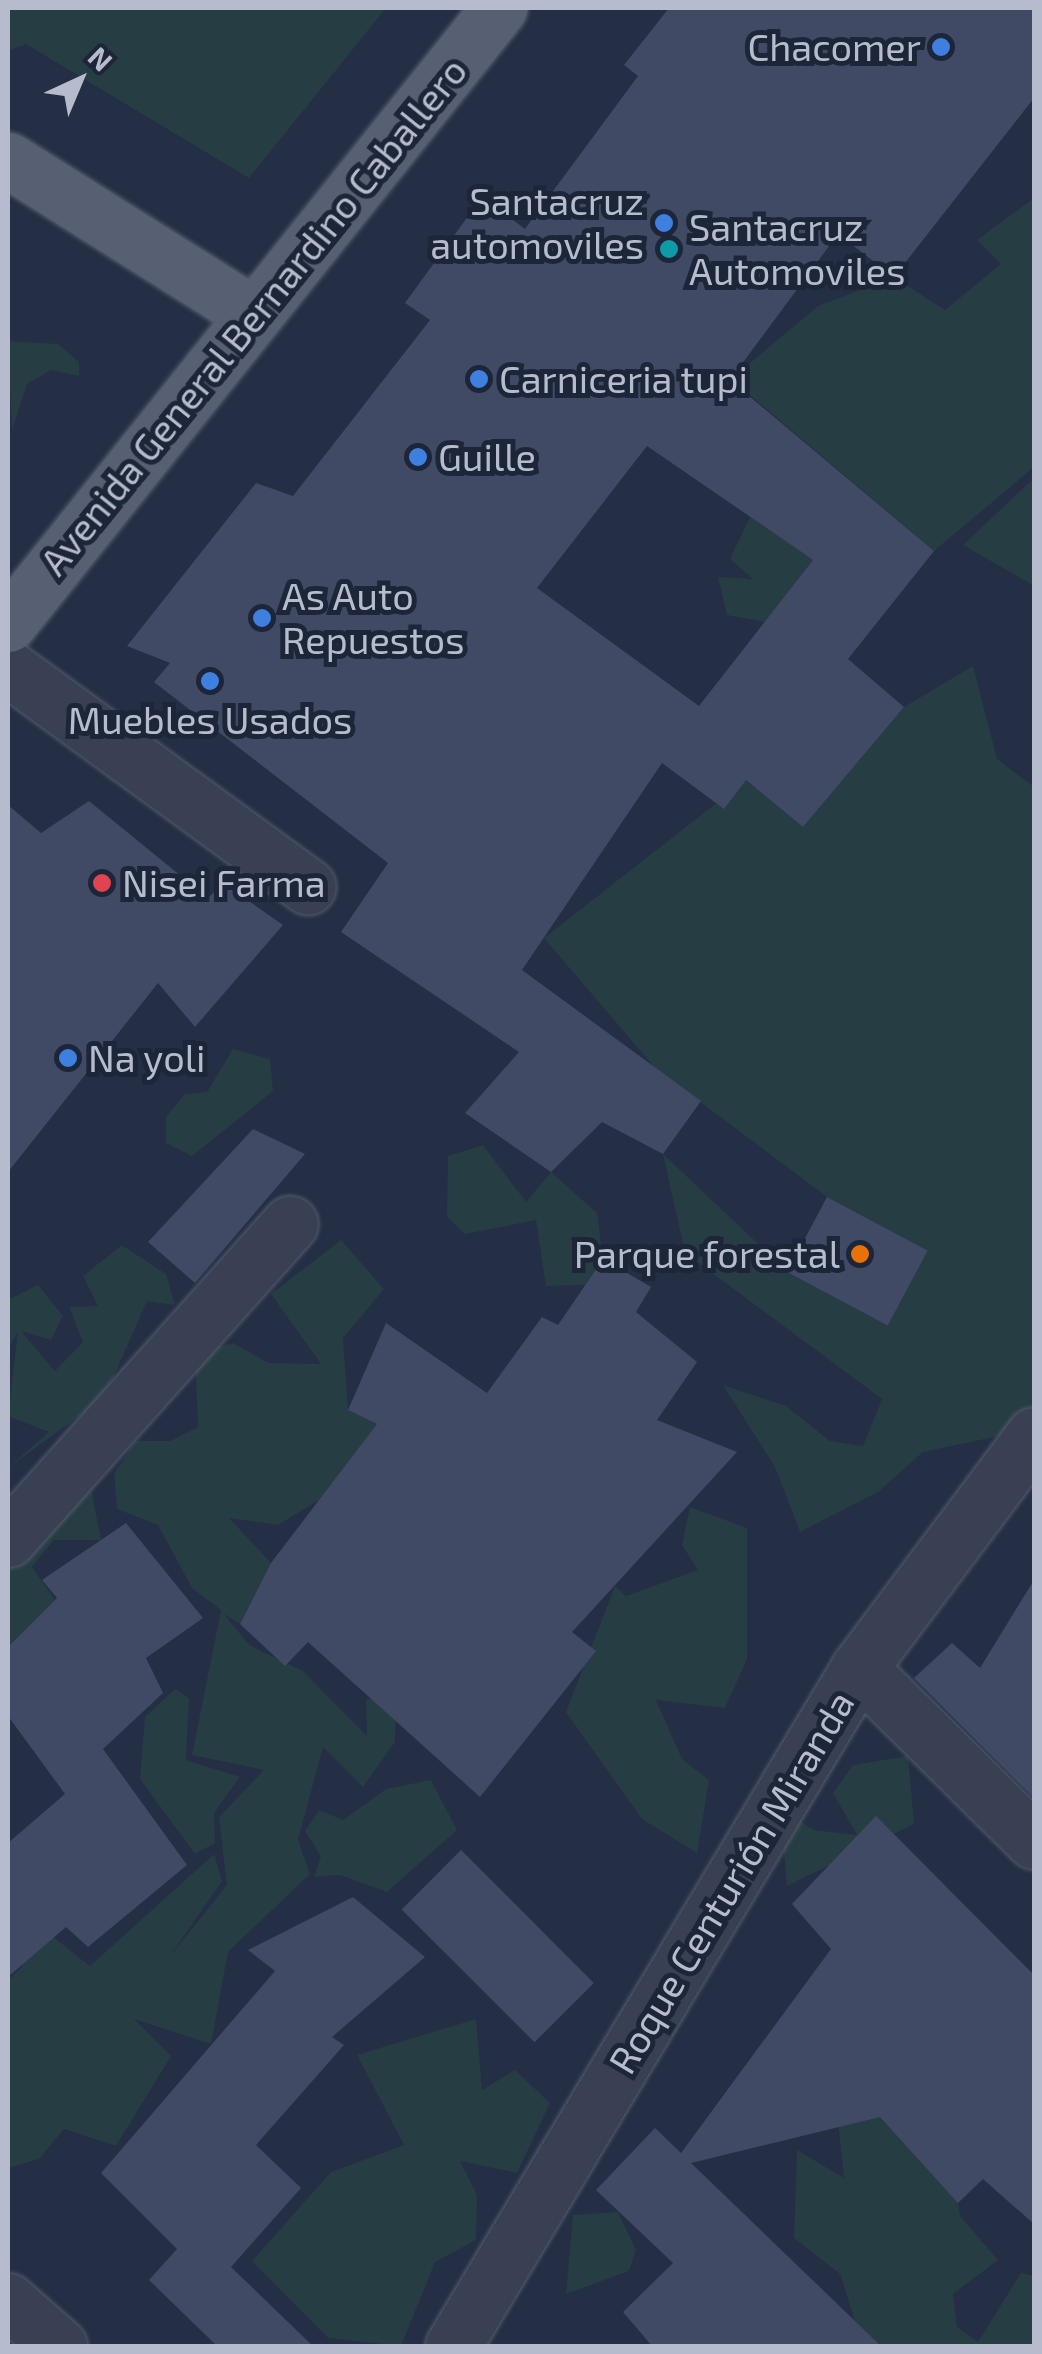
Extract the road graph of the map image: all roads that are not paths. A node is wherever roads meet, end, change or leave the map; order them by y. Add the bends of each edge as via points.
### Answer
1 (500, 8) edge
2 (8, 160) edge
3 (253, 314) junction
4 (8, 624) edge
5 (8, 668) edge
6 (308, 888) dead end
7 (290, 1224) dead end
8 (1034, 1435) edge
9 (8, 1539) edge
10 (859, 1668) junction
11 (1034, 1841) edge
12 (8, 2300) edge
13 (59, 2346) edge
14 (454, 2346) edge

1 - 3 main road, Avenida General Bernardino Caballero
2 - 3 main road
3 - 4 main road, Avenida General Bernardino Caballero
5 - 6 street
7 - 9 street
8 - 10 street, Roque Centurión Miranda
10 - 11 street
10 - 14 street, Roque Centurión Miranda
12 - 13 street

